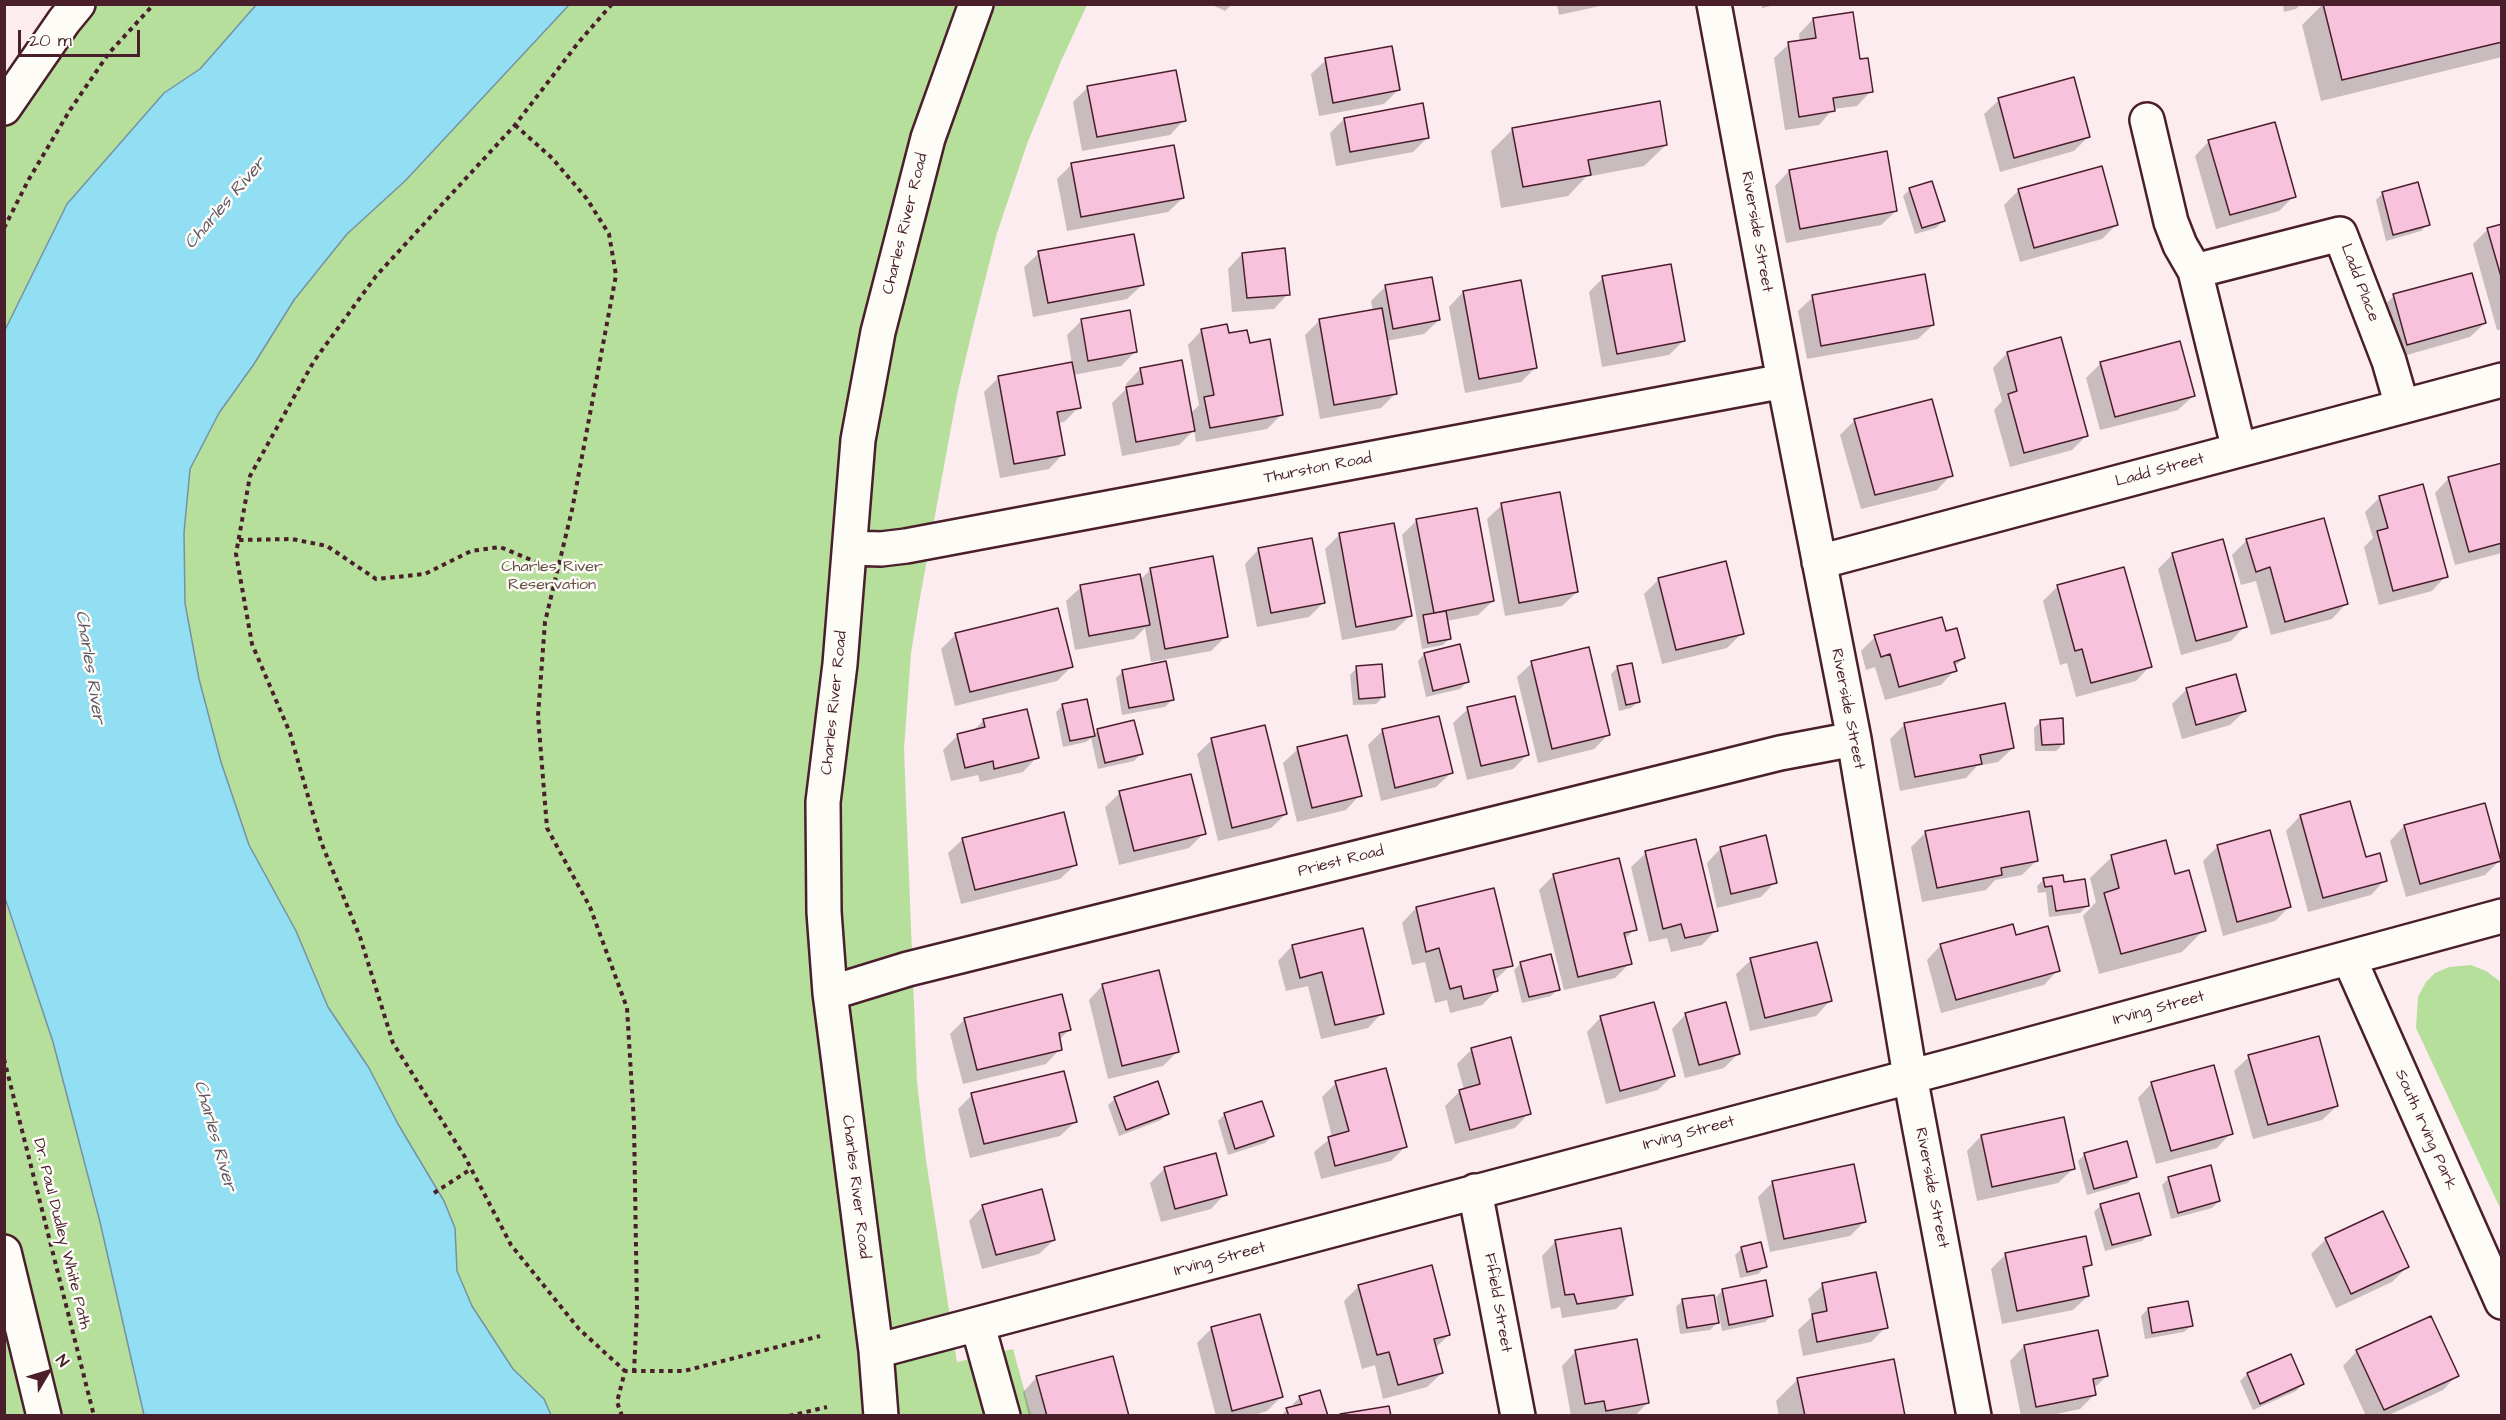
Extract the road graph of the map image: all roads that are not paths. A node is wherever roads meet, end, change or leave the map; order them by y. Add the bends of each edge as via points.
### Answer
1 (78, 4) edge
2 (976, 4) edge
3 (1714, 4) edge
4 (4, 108) edge
5 (2147, 120) dead end
6 (2195, 271) junction
7 (2502, 380) edge
8 (1784, 381) junction
9 (2402, 406) junction
10 (2239, 450) junction
11 (851, 548) junction
12 (1819, 562) junction
13 (1854, 739) junction
14 (2502, 916) edge
15 (2349, 958) junction
16 (830, 993) junction
17 (1910, 1076) junction
18 (1475, 1191) junction
19 (4, 1252) edge
20 (2502, 1302) edge
21 (978, 1326) junction
22 (876, 1352) junction
23 (44, 1416) edge
24 (880, 1416) edge
25 (1003, 1416) edge
26 (1518, 1416) edge
27 (1974, 1416) edge

1 - 4 street
2 - 11 street, Charles River Road via 928,138 878,332 858,440
3 - 8 street, Riverside Street
5 - 6 street via 2171,222
6 - 9 street, Ladd Place via 2340,234 2389,361
6 - 10 street
7 - 9 street, Ladd Street
8 - 11 street, Thurston Road via 906,546
8 - 12 street, Riverside Street
9 - 10 street, Ladd Street
10 - 12 street, Ladd Street
11 - 16 street, Charles River Road via 824,801 824,912
12 - 13 street, Riverside Street
13 - 16 street, Priest Road via 1780,753 931,963
13 - 17 street, Riverside Street
14 - 15 street, Irving Street
15 - 17 street, Irving Street
15 - 20 street, South Irving Park
16 - 22 street, Charles River Road
17 - 18 street, Irving Street
17 - 27 street, Riverside Street
18 - 21 street, Irving Street
18 - 26 street, Fifield Street
19 - 23 street
21 - 22 street, Irving Street
21 - 25 street
22 - 24 street, Charles River Road

